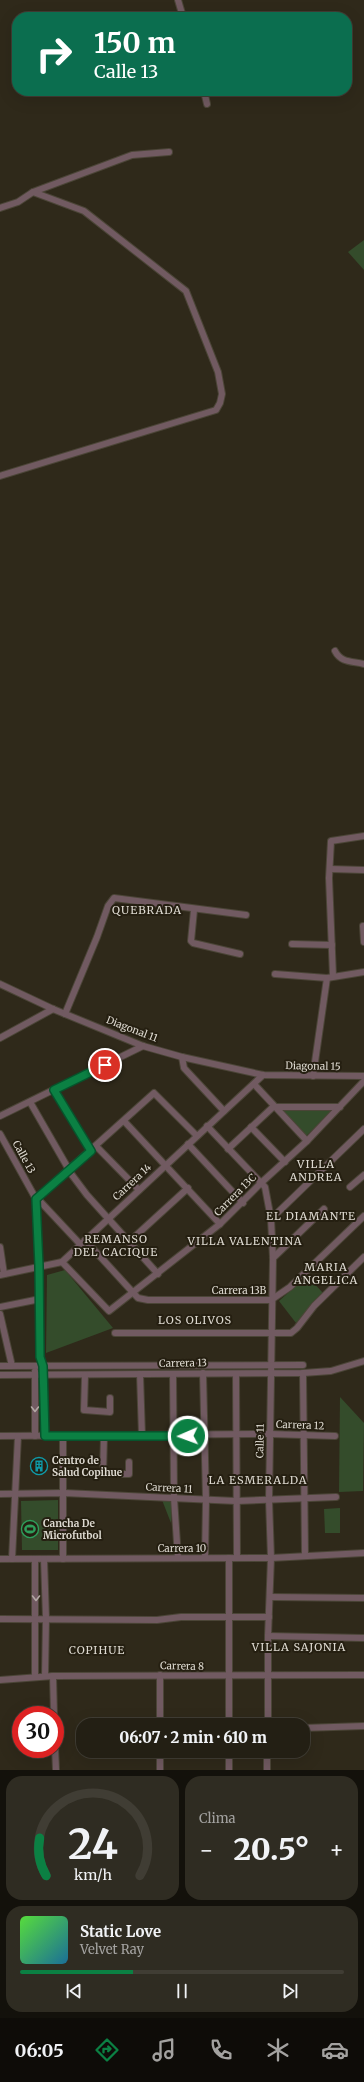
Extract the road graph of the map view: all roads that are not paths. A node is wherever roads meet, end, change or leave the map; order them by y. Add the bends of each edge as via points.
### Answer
1 (178, 0) edge
2 (182, 12) edge
3 (205, 96) edge
4 (207, 104) dead end
5 (169, 152) dead end
6 (33, 192) junction
7 (0, 208) edge
8 (0, 476) edge
9 (335, 651) dead end
10 (364, 664) edge
11 (364, 836) edge
12 (330, 868) junction
13 (364, 870) edge
14 (194, 910) junction
15 (246, 915) dead end
16 (363, 926) dead end
17 (364, 942) edge
18 (292, 944) dead end
19 (332, 945) junction
20 (240, 954) dead end
21 (364, 972) edge
22 (275, 974) dead end
23 (330, 977) junction
24 (0, 984) edge
25 (53, 1009) junction
26 (65, 1014) junction
27 (0, 1038) edge
28 (143, 1046) junction
29 (182, 1057) junction
30 (263, 1075) junction
31 (312, 1076) junction
32 (364, 1076) edge
33 (364, 1081) edge
34 (254, 1084) junction
35 (54, 1090) junction
36 (30, 1102) junction
37 (273, 1107) junction
38 (340, 1107) junction
39 (224, 1111) junction
40 (0, 1116) edge
41 (124, 1121) junction
42 (207, 1126) junction
43 (251, 1127) junction
44 (364, 1129) edge
45 (0, 1134) edge
46 (197, 1136) junction
47 (307, 1142) junction
48 (188, 1144) junction
49 (96, 1146) junction
50 (228, 1149) junction
51 (91, 1151) junction
52 (285, 1162) junction
53 (166, 1164) junction
54 (70, 1170) junction
55 (364, 1175) edge
56 (262, 1182) junction
57 (188, 1188) junction
58 (350, 1188) dead end
59 (138, 1190) junction
60 (37, 1199) junction
61 (242, 1203) junction
62 (324, 1209) dead end
63 (364, 1216) edge
64 (109, 1218) junction
65 (271, 1219) junction
66 (220, 1224) junction
67 (130, 1241) junction
68 (83, 1242) junction
69 (0, 1247) edge
70 (364, 1257) edge
71 (273, 1258) junction
72 (62, 1262) junction
73 (39, 1266) junction
74 (2, 1274) edge
75 (158, 1274) junction
76 (133, 1291) junction
77 (40, 1299) junction
78 (271, 1300) junction
79 (0, 1307) edge
80 (0, 1314) edge
81 (115, 1333) dead end
82 (271, 1333) junction
83 (40, 1357) junction
84 (364, 1361) edge
85 (271, 1365) junction
86 (303, 1365) dead end
87 (0, 1366) edge
88 (12, 1366) junction
89 (36, 1366) junction
90 (43, 1366) junction
91 (202, 1372) junction
92 (271, 1373) junction
93 (303, 1373) junction
94 (140, 1374) junction
95 (173, 1374) junction
96 (236, 1374) junction
97 (0, 1375) edge
98 (35, 1375) junction
99 (43, 1375) junction
100 (85, 1375) junction
101 (110, 1398) dead end
102 (270, 1434) junction
103 (203, 1435) junction
104 (304, 1435) junction
105 (0, 1436) edge
106 (18, 1436) junction
107 (34, 1436) junction
108 (45, 1436) junction
109 (64, 1436) junction
110 (104, 1436) junction
111 (142, 1436) junction
112 (174, 1436) junction
113 (236, 1436) junction
114 (335, 1436) dead end
115 (129, 1462) dead end
116 (64, 1493) junction
117 (0, 1494) edge
118 (15, 1494) junction
119 (336, 1497) dead end
120 (174, 1498) junction
121 (304, 1499) junction
122 (206, 1500) junction
123 (269, 1500) junction
124 (236, 1501) junction
125 (364, 1553) edge
126 (305, 1556) junction
127 (178, 1558) junction
128 (205, 1558) junction
129 (229, 1558) junction
130 (237, 1558) junction
131 (271, 1558) junction
132 (0, 1559) edge
133 (12, 1559) junction
134 (35, 1559) junction
135 (44, 1559) junction
136 (63, 1559) junction
137 (270, 1598) junction
138 (364, 1598) edge
139 (229, 1617) junction
140 (269, 1617) junction
141 (36, 1618) junction
142 (46, 1618) junction
143 (0, 1619) edge
144 (268, 1636) junction
145 (364, 1638) edge
146 (160, 1675) junction
147 (364, 1675) edge
148 (45, 1676) junction
149 (53, 1676) junction
150 (269, 1676) junction
151 (35, 1677) junction
152 (228, 1677) junction
153 (0, 1680) edge
154 (54, 1706) edge
155 (160, 1718) edge
156 (229, 1718) edge
157 (268, 1718) edge
158 (364, 1726) edge
159 (310, 1728) edge
160 (55, 1758) edge
161 (160, 1758) edge
162 (229, 1758) edge
163 (267, 1758) edge
164 (56, 1770) edge
165 (160, 1770) edge
166 (229, 1770) edge
167 (266, 1770) edge

1 - 2 street
3 - 4 street
5 - 6 street via 132,155
6 - 7 street via 18,202
6 - 8 street via 84,212 100,222 186,291 218,372 222,394 216,410
9 - 10 street via 344,661
11 - 12 street via 331,841
12 - 13 street
12 - 19 street
14 - 15 street
14 - 20 street via 191,941 193,944
14 - 26 street via 114,898 108,906
16 - 17 street
18 - 19 street
19 - 23 street
21 - 23 street
22 - 23 street
23 - 31 street
24 - 25 street, Diagonal 11
25 - 26 street, Diagonal 11
25 - 27 street
26 - 28 street, Diagonal 11
28 - 29 street, Diagonal 11
28 - 35 street
29 - 30 street, Diagonal 11
29 - 39 street via 184,1068
30 - 31 street, Diagonal 15
30 - 34 street, Carrera 14
31 - 32 street, Diagonal 15
33 - 38 street, Carrera 13C
34 - 37 street
34 - 39 street, Carrera 14
35 - 36 street
35 - 51 street
36 - 40 street
36 - 54 street
37 - 38 street
37 - 43 street
37 - 47 street
38 - 47 street, Carrera 13C
39 - 42 street, Carrera 14
41 - 46 street via 154,1093
41 - 49 street
41 - 53 street
42 - 46 street, Carrera 14
42 - 50 street
43 - 50 street
43 - 52 street
44 - 65 street
45 - 60 street, Calle 13
46 - 48 street, Carrera 14
47 - 52 street, Carrera 13C
48 - 53 street, Carrera 14
48 - 61 street
49 - 51 street
49 - 59 street
50 - 56 street
51 - 54 street
52 - 56 street, Carrera 13C
53 - 57 street
53 - 59 street, Carrera 14
54 - 60 street
54 - 64 street via 87,1195
55 - 58 street
56 - 61 street, Carrera 13C
56 - 65 street, Calle 11 via 268,1195
57 - 66 street
57 - 67 street
59 - 64 street, Carrera 14
60 - 68 street, Carrera 13B
60 - 73 street, Calle 13
61 - 66 street, Carrera 13C
62 - 71 street
63 - 78 street, Carrera 13B via 290,1286
64 - 67 street
64 - 68 street, Carrera 14
65 - 71 street, Calle 11
66 - 75 street, Carrera 13C
67 - 75 street
68 - 72 street, Carrera 14
68 - 76 street, Carrera 13B
69 - 74 street
70 - 82 street via 314,1306 291,1333
71 - 78 street, Calle 11
72 - 73 street
72 - 76 street, Carrera 13C via 109,1310
73 - 74 street
73 - 77 street, Calle 13
75 - 76 street, Carrera 13C
76 - 78 street, Carrera 13B via 138,1298 148,1300
77 - 79 street
77 - 83 street, Calle 13
78 - 82 street, Calle 11
80 - 88 street
81 - 82 street
82 - 85 street, Calle 11
83 - 89 street, Calle 13
83 - 90 street, Calle 13
84 - 93 street, Carrera 13 via 331,1371
85 - 86 street, Carrera 13
85 - 90 street, Carrera 13
85 - 92 street, Calle 11
87 - 88 street, Carrera 13
88 - 89 street, Carrera 13
89 - 90 street, Carrera 13
89 - 98 street, Calle 13
90 - 99 street, Calle 13
91 - 95 street, Carrera 13
91 - 96 street, Carrera 13
91 - 103 street
92 - 93 street, Carrera 13
92 - 96 street, Carrera 13
92 - 102 street, Calle 11
93 - 104 street
94 - 95 street, Carrera 13
94 - 100 street, Carrera 13
94 - 111 street
95 - 112 street
96 - 113 street
97 - 98 street, Carrera 13
98 - 99 street, Carrera 13
98 -> 107 street, Calle 13
99 - 100 street, Carrera 13
99 - 108 street, Calle 13
100 - 101 street via 84,1410 110,1412
102 - 104 street, Carrera 12
102 - 113 street, Carrera 12
102 - 123 street, Calle 11
103 - 112 street, Carrera 12
103 - 113 street, Carrera 12
103 - 122 street
104 - 114 street, Carrera 12
104 - 121 street
105 - 106 street, Carrera 12
106 - 107 street, Carrera 12
106 - 118 street
107 - 108 street, Carrera 12
108 - 109 street, Carrera 12
109 - 110 street, Carrera 12
109 - 116 street
110 - 111 street, Carrera 12
110 - 115 street via 103,1474 129,1474
111 - 112 street, Carrera 12
112 - 120 street
113 - 124 street
116 - 118 street, Carrera 11
116 - 120 street, Carrera 11
116 - 136 street
117 - 118 street, Carrera 11
118 - 133 street
119 - 121 street, Carrera 11
120 - 122 street, Carrera 11
120 - 127 street
121 - 123 street, Carrera 11
121 - 126 street
122 - 124 street, Carrera 11
122 - 128 street
123 - 124 street, Carrera 11
123 - 131 street, Calle 11
124 - 130 street
125 - 126 street, Carrera 10
126 - 131 street, Carrera 10
127 - 128 street, Carrera 10
127 - 136 street, Carrera 10
128 - 129 street, Carrera 10
129 - 130 street, Carrera 10
129 - 139 street
130 - 131 street, Carrera 10
131 - 137 street, Calle 11
132 - 133 street, Carrera 10
133 - 134 street, Carrera 10
134 - 135 street, Carrera 10
134 -> 141 street
135 - 136 street, Carrera 10
135 - 142 street
137 - 138 street
137 - 140 street, Calle 11
139 - 140 street
139 - 142 street via 157,1620
139 - 152 street
140 - 144 street, Calle 11
141 - 142 street
141 - 143 street
141 - 151 street
142 - 148 street
144 - 145 street
144 - 150 street, Calle 11
146 - 149 street, Carrera 8
146 - 152 street, Carrera 8
146 - 155 street
147 - 150 street, Carrera 8
148 - 149 street, Carrera 8
148 - 151 street, Carrera 8
149 - 154 street
150 - 152 street, Carrera 8
150 - 157 street, Calle 11
151 - 153 street, Carrera 8
152 - 156 street
158 - 159 street
160 - 164 street
161 - 165 street
162 - 166 street
163 - 167 street

